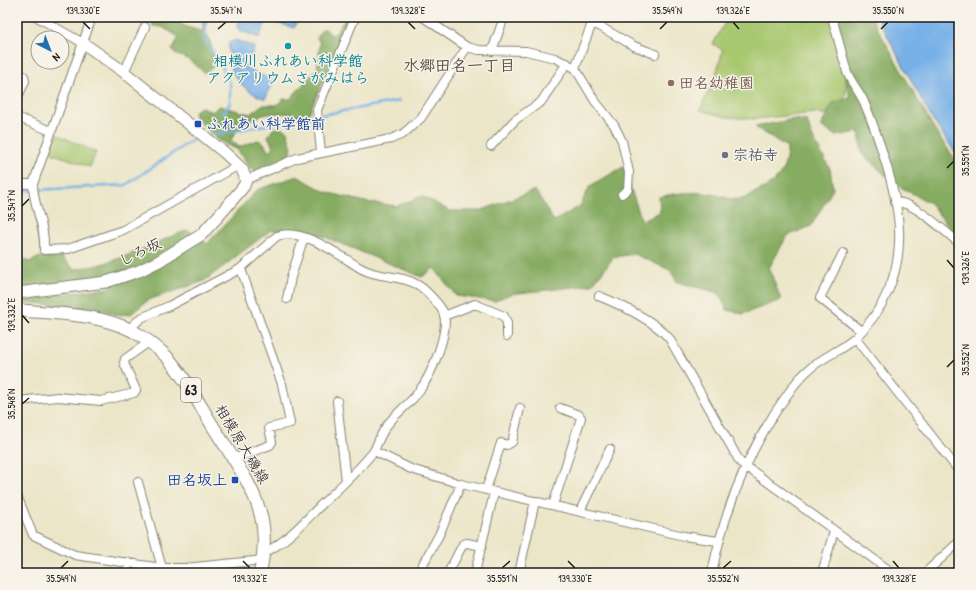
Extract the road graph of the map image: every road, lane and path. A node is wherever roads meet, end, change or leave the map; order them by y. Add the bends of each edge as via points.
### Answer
1 (36, 17) edge
2 (92, 17) edge
3 (355, 17) edge
4 (423, 17) edge
5 (504, 17) edge
6 (832, 17) edge
7 (593, 20) edge
8 (145, 27) dead end
9 (83, 43) junction
10 (467, 47) junction
11 (492, 51) junction
12 (655, 54) dead end
13 (567, 63) junction
14 (575, 68) junction
15 (124, 72) junction
16 (17, 73) edge
17 (17, 99) edge
18 (17, 117) edge
19 (51, 131) junction
20 (491, 146) dead end
21 (321, 153) junction
22 (239, 165) junction
23 (246, 180) junction
24 (17, 184) edge
25 (33, 184) junction
26 (622, 194) dead end
27 (895, 202) junction
28 (304, 237) junction
29 (959, 243) edge
30 (843, 253) dead end
31 (240, 269) junction
32 (17, 293) edge
33 (599, 296) dead end
34 (287, 299) dead end
35 (17, 310) edge
36 (444, 316) junction
37 (129, 329) junction
38 (861, 331) junction
39 (507, 336) dead end
40 (855, 338) junction
41 (149, 342) junction
42 (17, 402) edge
43 (337, 402) dead end
44 (520, 408) dead end
45 (560, 408) dead end
46 (610, 449) dead end
47 (374, 451) junction
48 (233, 459) junction
49 (745, 466) junction
50 (959, 471) edge
51 (346, 481) junction
52 (138, 482) dead end
53 (461, 484) junction
54 (486, 490) junction
55 (494, 492) junction
56 (17, 496) edge
57 (535, 502) junction
58 (553, 505) junction
59 (580, 511) junction
60 (834, 531) junction
61 (718, 541) junction
62 (959, 542) edge
63 (482, 546) junction
64 (263, 556) junction
65 (127, 562) junction
66 (162, 568) junction
67 (127, 573) edge
68 (260, 573) edge
69 (418, 573) edge
70 (448, 573) edge
71 (475, 573) edge
72 (519, 573) edge
73 (712, 573) edge
74 (822, 573) edge
75 (893, 573) edge
76 (925, 573) edge

1 - 9 street
2 - 9 street
3 - 21 street via 317,110
4 - 10 street
5 - 11 street
6 - 27 street via 848,73 864,100
7 - 12 street via 634,46
7 - 14 street
8 - 15 street
9 - 15 street
9 - 19 street
10 - 11 street
10 - 21 street via 421,118 410,129 391,139
11 - 13 street via 526,50
13 - 14 street
13 - 20 street via 541,102 515,120
14 - 26 street via 595,101 614,125 622,142 630,172 628,189
15 - 22 street
16 - 17 street via 24,76 25,81
18 - 19 street
19 - 25 street
21 - 23 street via 297,158
22 - 23 street
22 - 25 street via 123,230 68,249 44,250
23 - 32 street, しろ坂 via 244,186 201,235 139,272 100,283
24 - 25 street
27 - 29 street via 912,206
27 - 38 street via 899,230 898,259 894,275 878,312
28 - 31 street via 290,233 277,236
28 - 34 street
28 - 36 street via 333,251 366,272 419,285 440,307
30 - 38 street via 820,298
31 - 37 street via 141,318
31 - 48 street via 245,275 282,384 290,423 269,428 272,442 270,445
33 - 49 street via 619,304 652,324 669,338 740,462
35 - 37 main road, 相模原大磯線 / 63 via 91,318
36 - 39 street via 475,304 504,316
36 - 47 street via 439,350 431,374 419,392 387,425
37 - 41 main road, 相模原大磯線 / 63
38 - 40 street
40 - 49 street via 802,376 772,418
40 - 50 street
41 - 42 street via 125,359 124,363 136,390 134,394 100,401 58,397
41 - 48 main road, 相模原大磯線 / 63 via 165,356 182,377
43 - 51 street
44 - 54 street via 512,442 507,445 501,443
45 - 58 street via 580,415 581,418
46 - 59 street
47 - 51 street
47 - 53 street via 411,469
48 - 64 main road, 相模原大磯線 / 63 via 258,506 263,526
49 - 60 street
49 - 61 street
51 - 64 street via 282,542
52 - 66 street
53 - 54 street
53 - 69 street via 439,535
54 - 55 street
55 - 57 street
55 - 63 street
56 - 65 street via 30,531 38,538 75,555
57 - 58 street
57 - 72 street
58 - 59 street
59 - 61 street via 684,536
60 - 74 street
60 - 75 street
61 - 73 street
62 - 76 street
63 - 70 street via 463,544
63 - 71 street
64 - 66 street via 185,568
64 - 68 main road, 相模原大磯線 / 63
65 - 66 street
65 - 67 street

